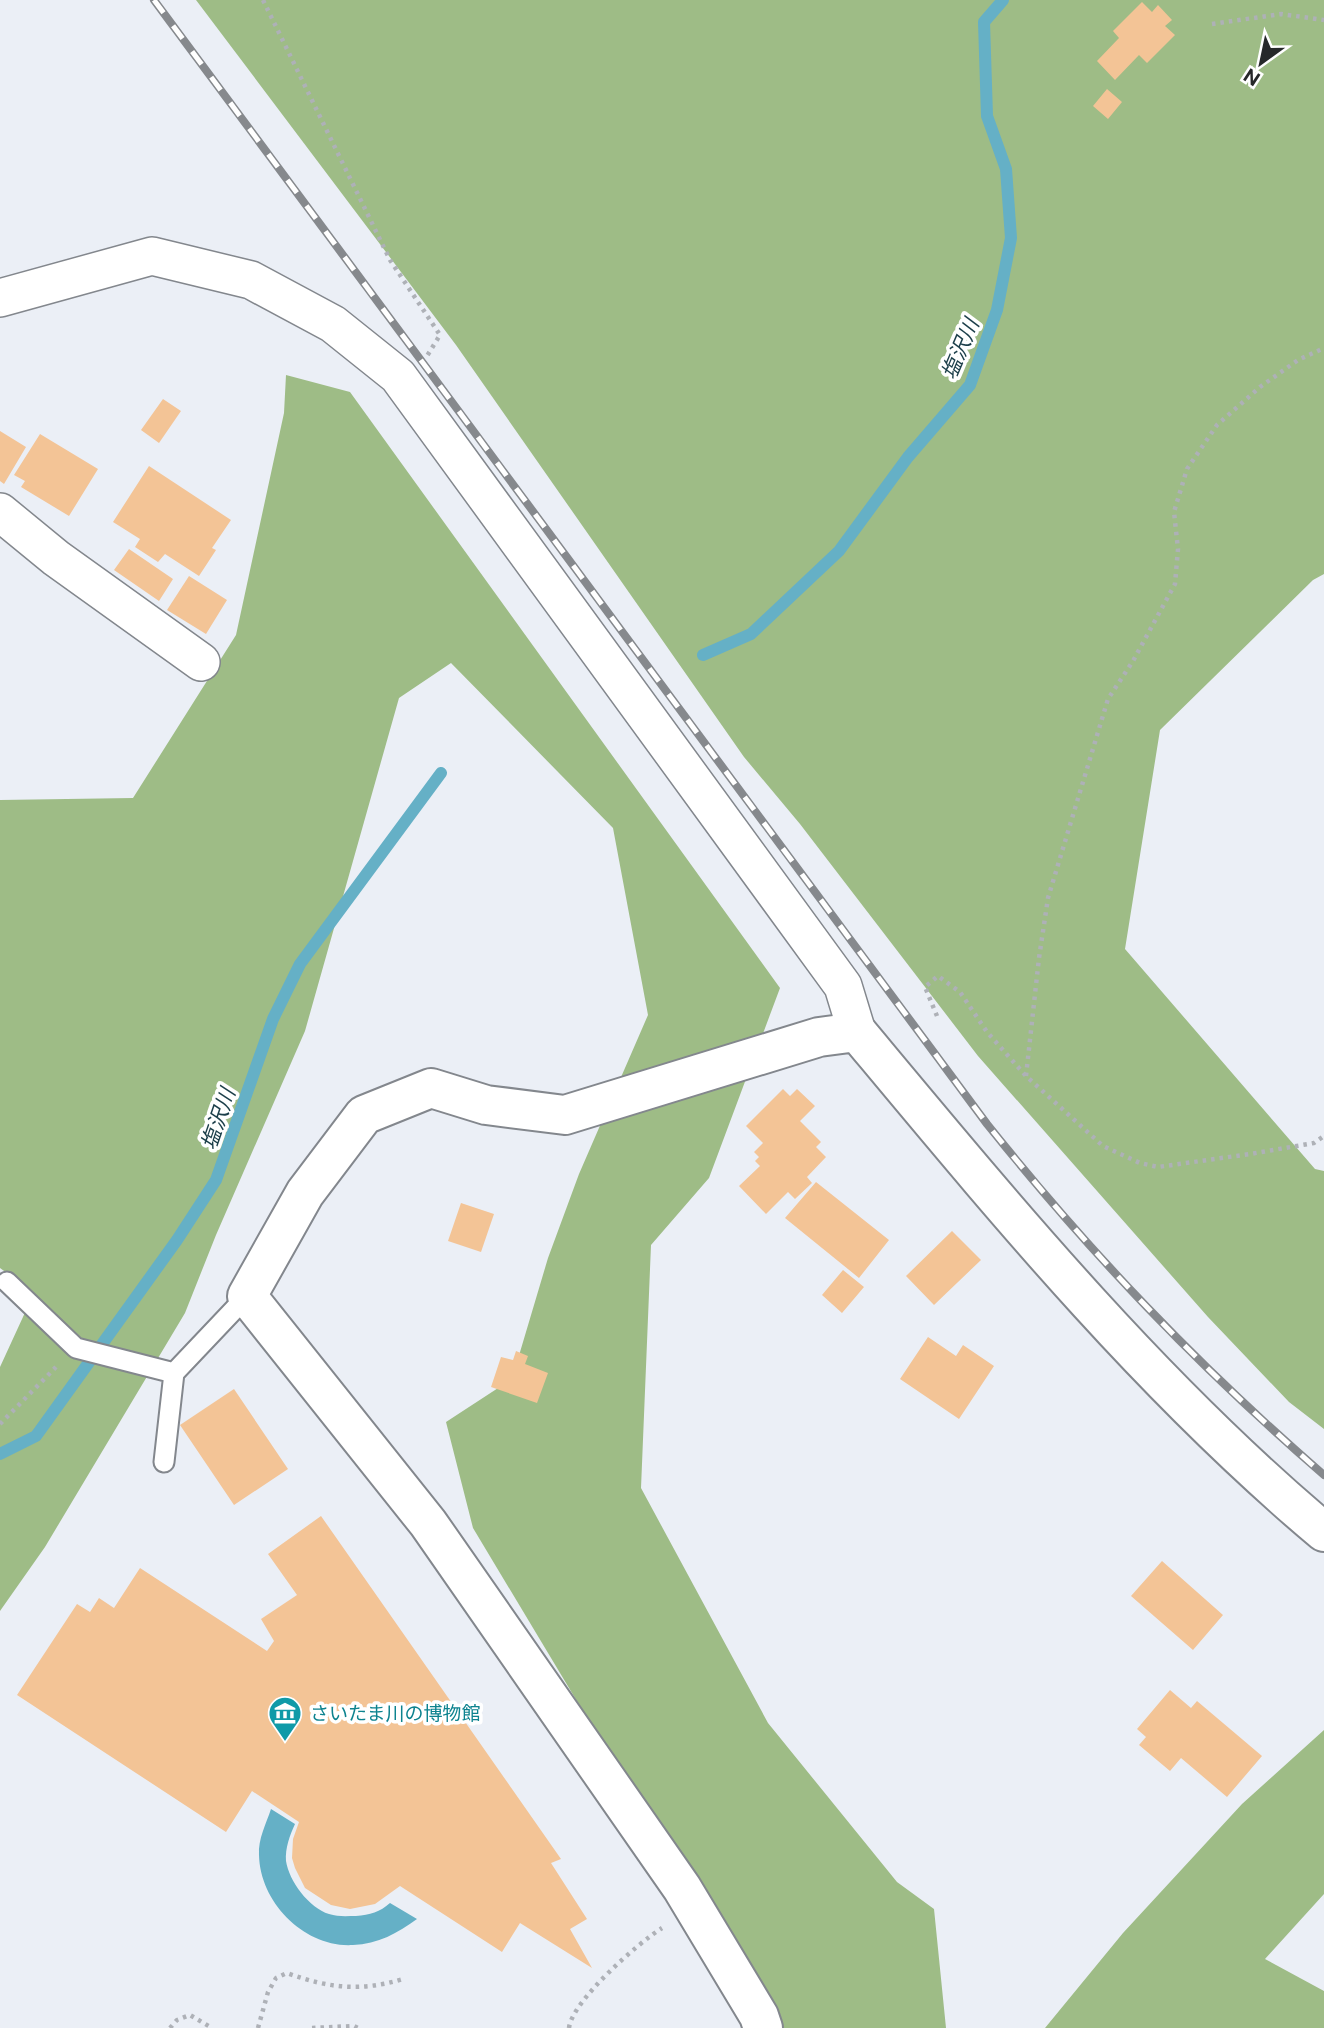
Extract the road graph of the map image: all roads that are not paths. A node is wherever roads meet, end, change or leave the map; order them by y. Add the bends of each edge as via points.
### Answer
1 (0, 298) edge
2 (0, 512) edge
3 (201, 662) dead end
4 (857, 1032) junction
5 (7, 1282) dead end
6 (247, 1296) junction
7 (174, 1373) junction
8 (164, 1462) dead end
9 (1324, 1532) edge
10 (763, 2028) edge

1 - 4 street via 152,256 251,280 334,324 398,376 843,986
2 - 3 street
4 - 6 street via 819,1037 565,1115 486,1105 431,1088 364,1115 305,1193
4 - 9 street via 980,1180 1172,1393
5 - 7 lane via 76,1348
6 - 7 lane
6 - 10 street via 428,1522 694,1908
7 - 8 lane

